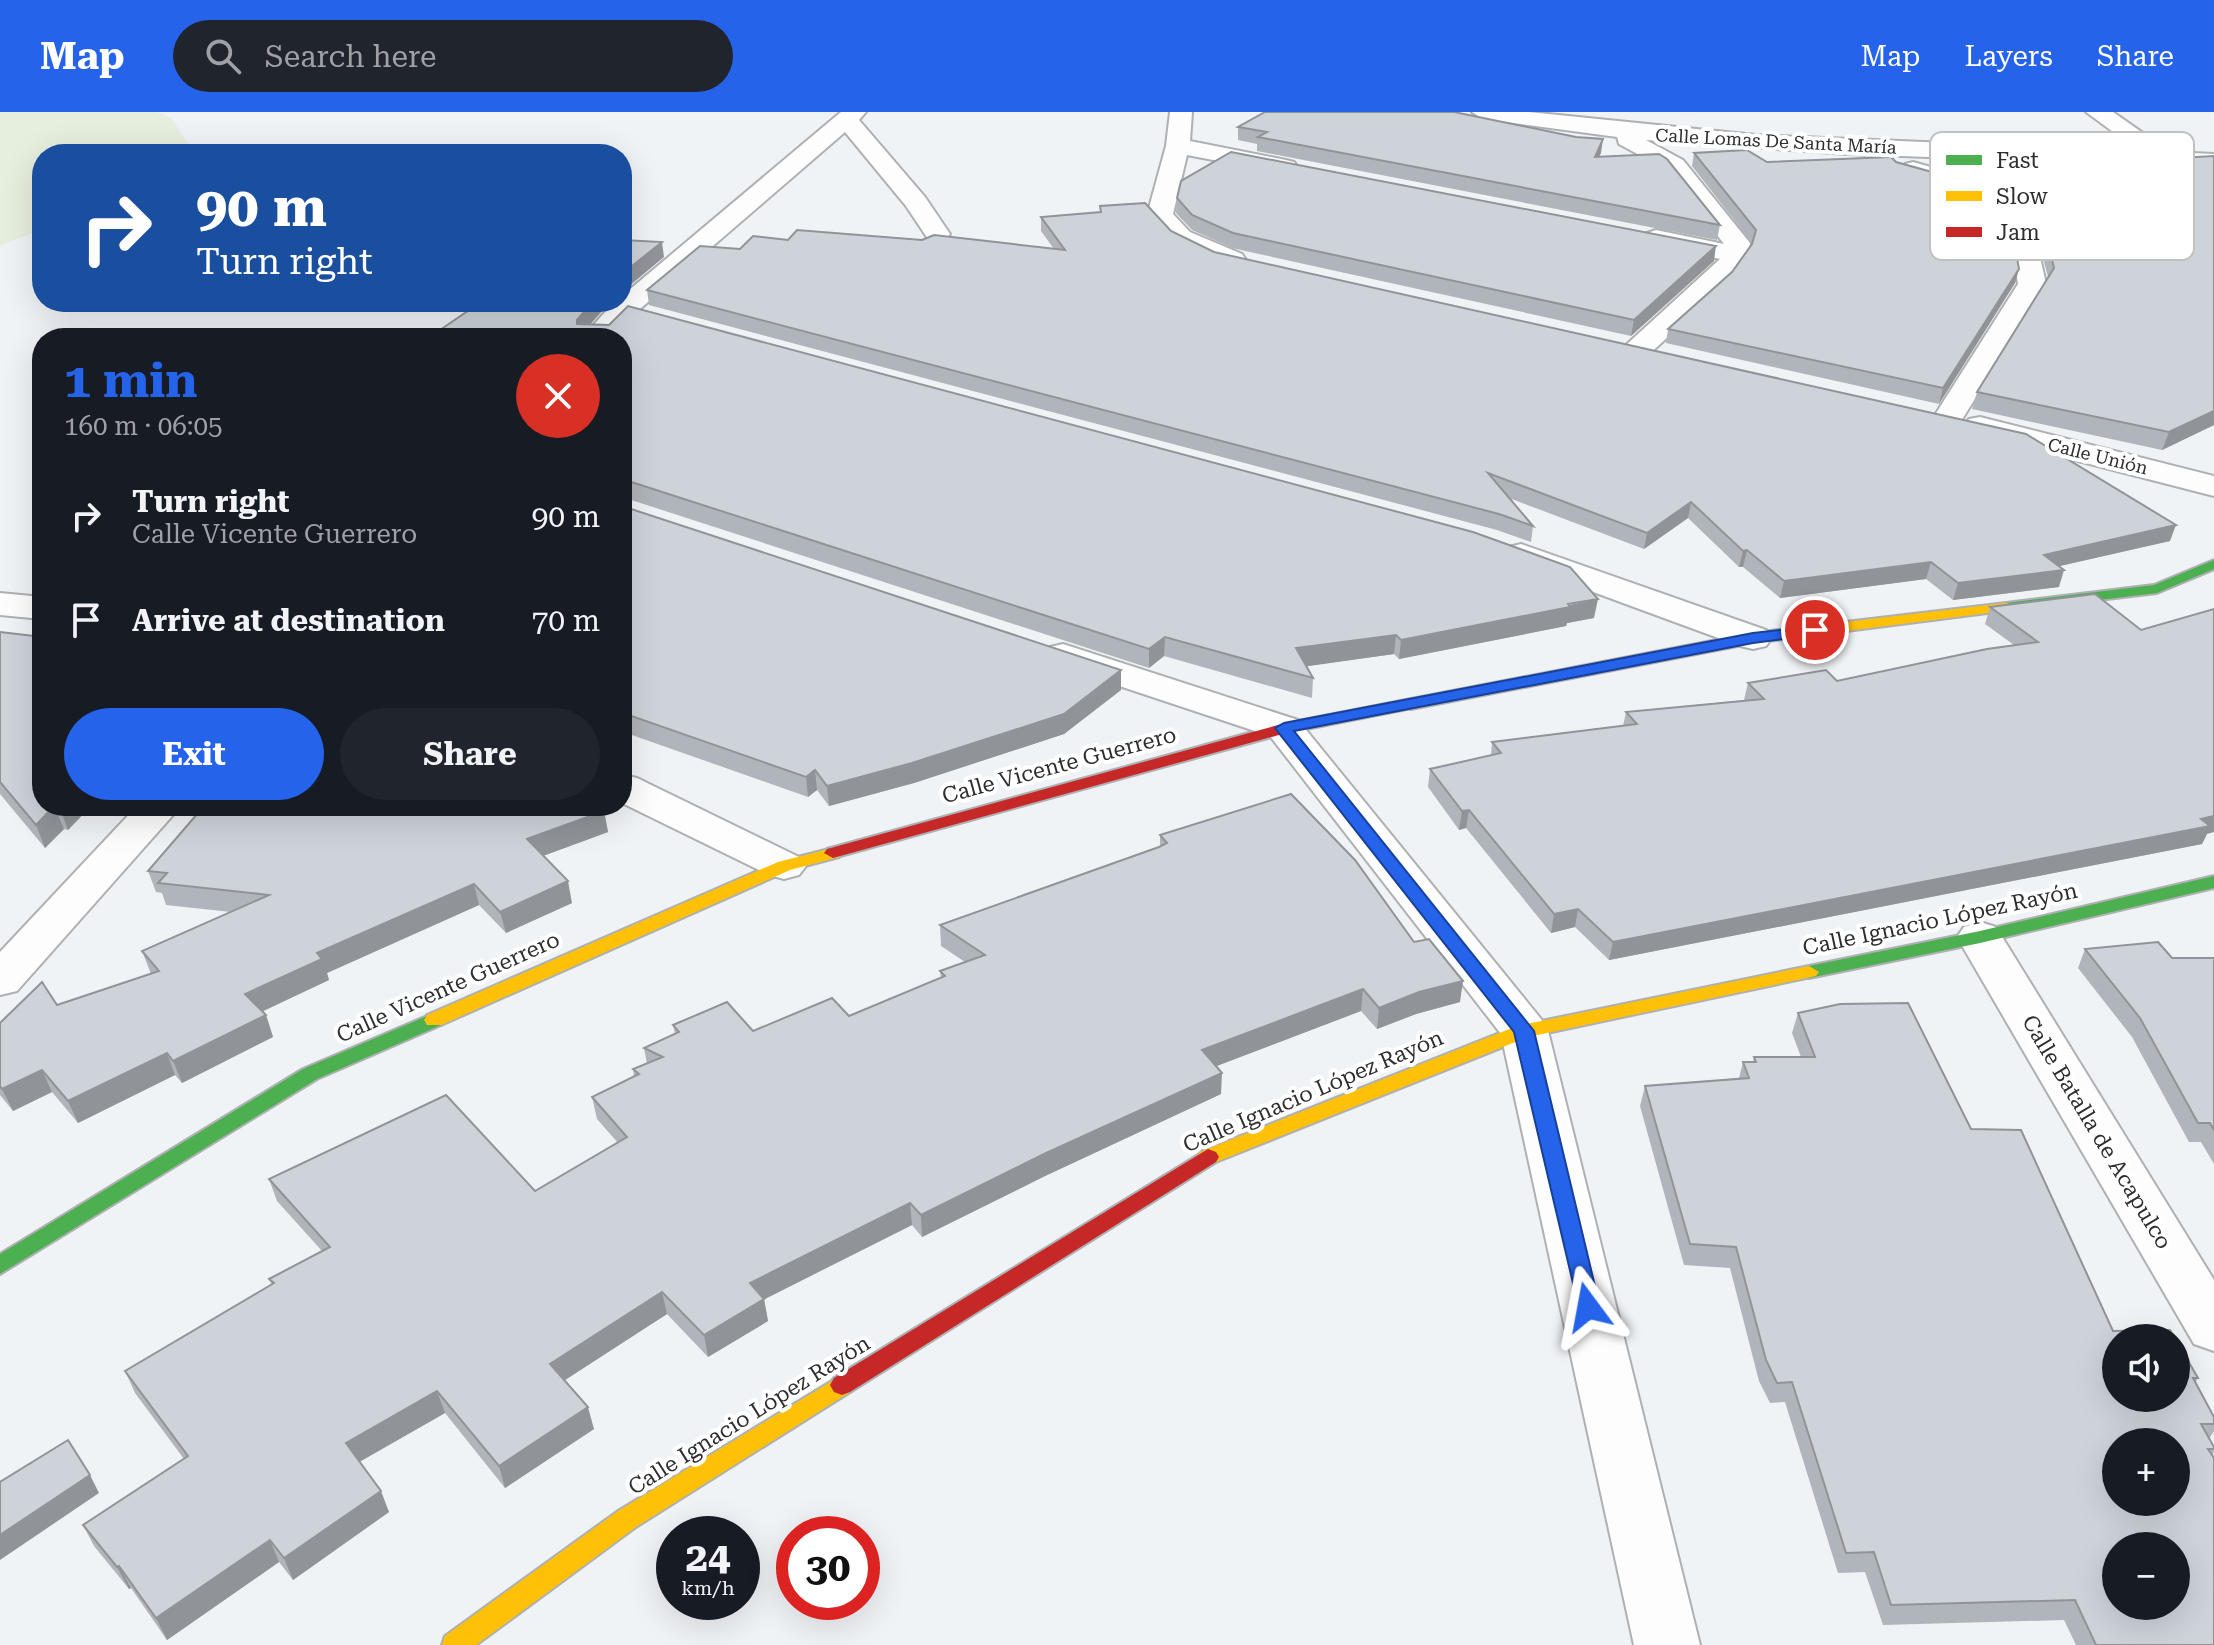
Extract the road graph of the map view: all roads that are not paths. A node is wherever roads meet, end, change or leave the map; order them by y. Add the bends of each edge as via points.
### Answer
1 (1181, 112) edge
2 (1483, 112) edge
3 (2097, 112) edge
4 (851, 116) edge
5 (1609, 122) edge
6 (2130, 132) edge
7 (1786, 143) junction
8 (1178, 146) junction
9 (1930, 149) edge
10 (2194, 160) edge
11 (2214, 161) edge
12 (1302, 170) edge
13 (1930, 173) edge
14 (1628, 233) edge
15 (937, 234) edge
16 (1736, 254) junction
17 (2028, 260) edge
18 (1253, 264) edge
19 (614, 328) edge
20 (1605, 344) edge
21 (1636, 351) junction
22 (1667, 357) edge
23 (1917, 411) edge
24 (1948, 418) junction
25 (2214, 486) edge
26 (1499, 546) edge
27 (2214, 564) edge
28 (0, 604) edge
29 (32, 607) edge
30 (1753, 638) junction
31 (1028, 643) edge
32 (1284, 728) junction
33 (632, 792) edge
34 (151, 816) edge
35 (784, 866) junction
36 (2214, 882) edge
37 (1980, 937) junction
38 (0, 980) edge
39 (1524, 1031) junction
40 (0, 1265) edge
41 (2214, 1328) edge
42 (455, 1645) edge
43 (1667, 1645) edge

1 - 8 street
2 - 5 street, Calle Lomas De Santa María
3 - 6 street
4 - 15 street
4 - 19 street via 732,216 639,314
5 - 7 street, Calle Lomas De Santa María
5 - 16 street via 1675,165 1737,243
7 - 9 street, Calle Lomas De Santa María
7 - 13 street
8 - 12 street
8 - 18 street via 1160,215 1181,237
10 - 11 street, Calle Lomas De Santa María
14 - 16 street
16 - 21 street via 1730,266
17 - 24 street via 2032,284
20 - 21 street
21 - 22 street
23 - 24 street, Calle Unión
24 - 25 street, Calle Unión
26 - 30 street
27 - 30 street, Calle Vicente Guerrero via 2157,589
28 - 29 street
30 - 32 street, Calle Vicente Guerrero
31 - 32 street
32 - 35 street, Calle Vicente Guerrero
32 - 39 street
33 - 35 street
34 - 38 street
35 - 40 street, Calle Vicente Guerrero via 310,1074
36 - 37 street, Calle Ignacio López Rayón
37 - 39 street, Calle Ignacio López Rayón
37 - 41 street, Calle Batalla de Acapulco
39 - 42 street, Calle Ignacio López Rayón via 1203,1159 627,1519
39 - 43 street

